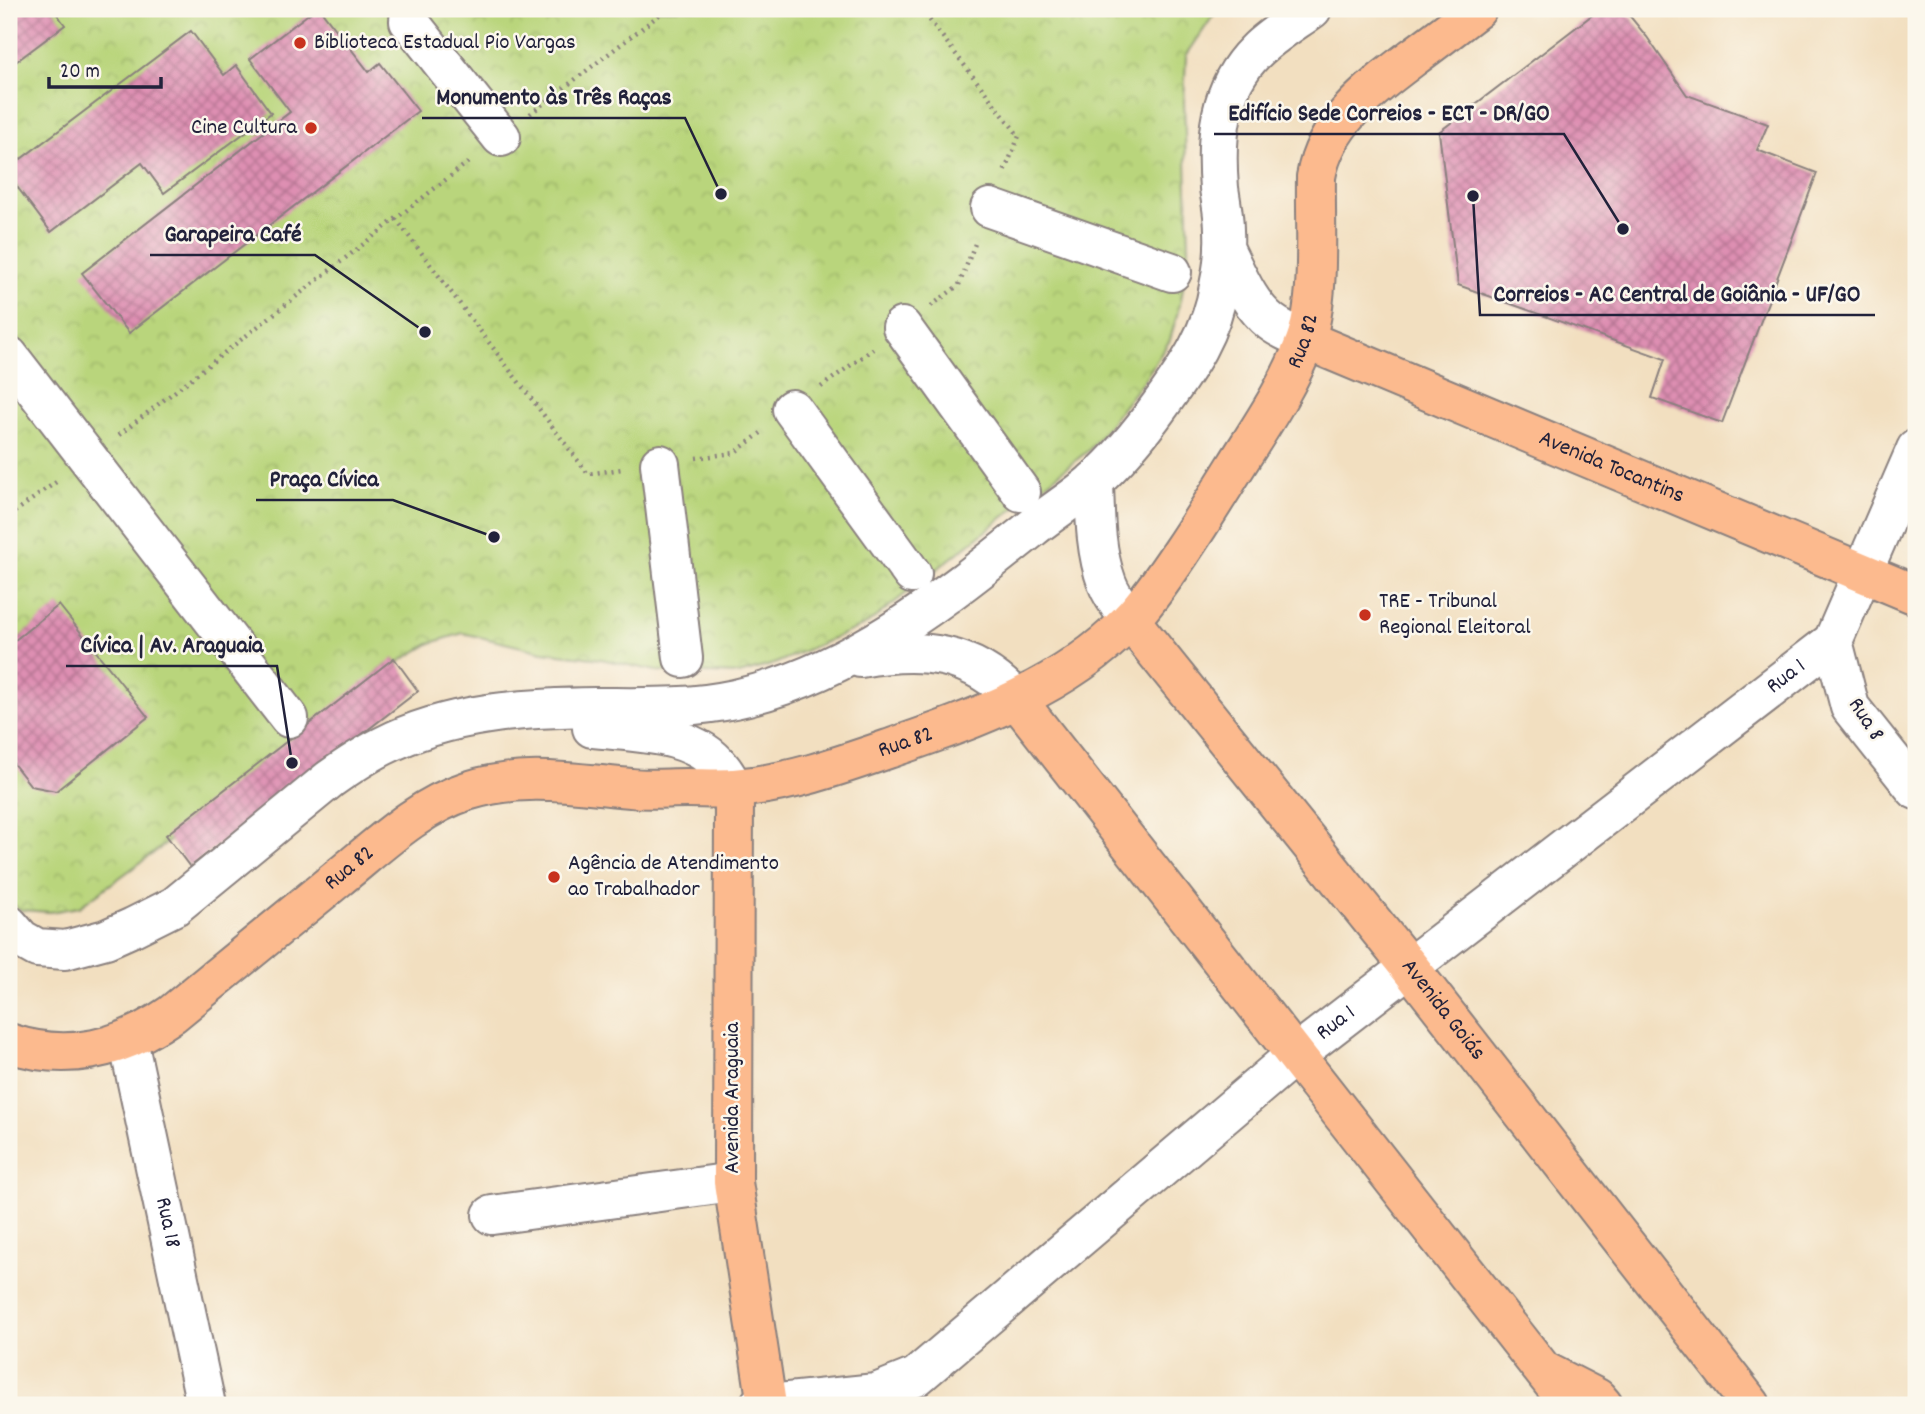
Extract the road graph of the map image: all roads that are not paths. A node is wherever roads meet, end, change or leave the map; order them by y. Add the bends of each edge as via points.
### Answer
1 (410, 9) edge
2 (1312, 9) edge
3 (1477, 9) edge
4 (501, 137) road end
5 (990, 208) road end
6 (1224, 248) junction
7 (1172, 272) dead end
8 (902, 327) road end
9 (1306, 340) junction
10 (9, 356) edge
11 (792, 409) road end
12 (1916, 449) edge
13 (660, 464) road end
14 (1094, 481) junction
15 (1021, 492) dead end
16 (1864, 572) junction
17 (912, 574) dead end
18 (1916, 595) edge
19 (1130, 620) junction
20 (1833, 641) junction
21 (683, 658) dead end
22 (837, 661) junction
23 (1017, 700) junction
24 (468, 717) junction
25 (289, 718) dead end
26 (734, 788) junction
27 (1916, 790) edge
28 (9, 925) edge
29 (1410, 968) junction
30 (128, 1040) junction
31 (9, 1043) edge
32 (1295, 1055) junction
33 (733, 1182) junction
34 (492, 1215) dead end
35 (1544, 1371) junction
36 (917, 1391) edge
37 (206, 1405) edge
38 (764, 1405) edge
39 (1570, 1405) edge
40 (1603, 1405) edge
41 (1751, 1405) edge

1 - 4 street via 409,21
2 - 6 street via 1257,50 1228,95 1217,137
3 - 9 main road, Rua 82 via 1358,101 1325,145 1316,177 1315,278
5 - 7 street
6 - 9 street via 1262,314
6 - 14 street via 1219,290 1195,355 1130,445
8 - 15 street
9 - 16 main road, Avenida Tocantins
9 - 19 main road, Rua 82 via 1272,410 1213,505
10 - 25 street
11 - 17 street
12 - 16 street, Rua 1
13 - 21 street
14 - 19 street via 1104,572
14 - 22 street via 949,594 881,639
16 - 18 main road, Avenida Tocantins
16 - 20 street, Rua 1
19 - 23 main road, Rua 82 via 1084,659
19 - 29 main road, Avenida Goiás
20 - 27 street, Rua 8 via 1850,707
20 - 29 street, Rua 1
22 - 23 street via 894,652 948,657 987,673
22 - 24 street via 757,694 700,705 559,708
23 - 26 main road, Rua 82 via 860,759 777,782
23 - 32 main road
24 - 26 street via 668,737 706,754
24 - 28 street via 403,737 356,762 175,905 133,927 65,950 37,948
26 - 30 main road, Rua 82 via 635,788 534,780 463,792 398,830 172,1014
26 - 33 main road, Avenida Araguaia
29 - 32 street, Rua 1
29 - 41 main road, Avenida Goiás
30 - 31 main road, Rua 82 via 94,1050 58,1052
30 - 37 street, Rua 18
32 - 35 main road
32 - 36 street, Rua 1
33 - 34 street
33 - 38 main road, Avenida Araguaia
35 - 39 main road
35 - 40 main road
36 - 38 street, Rua 1

